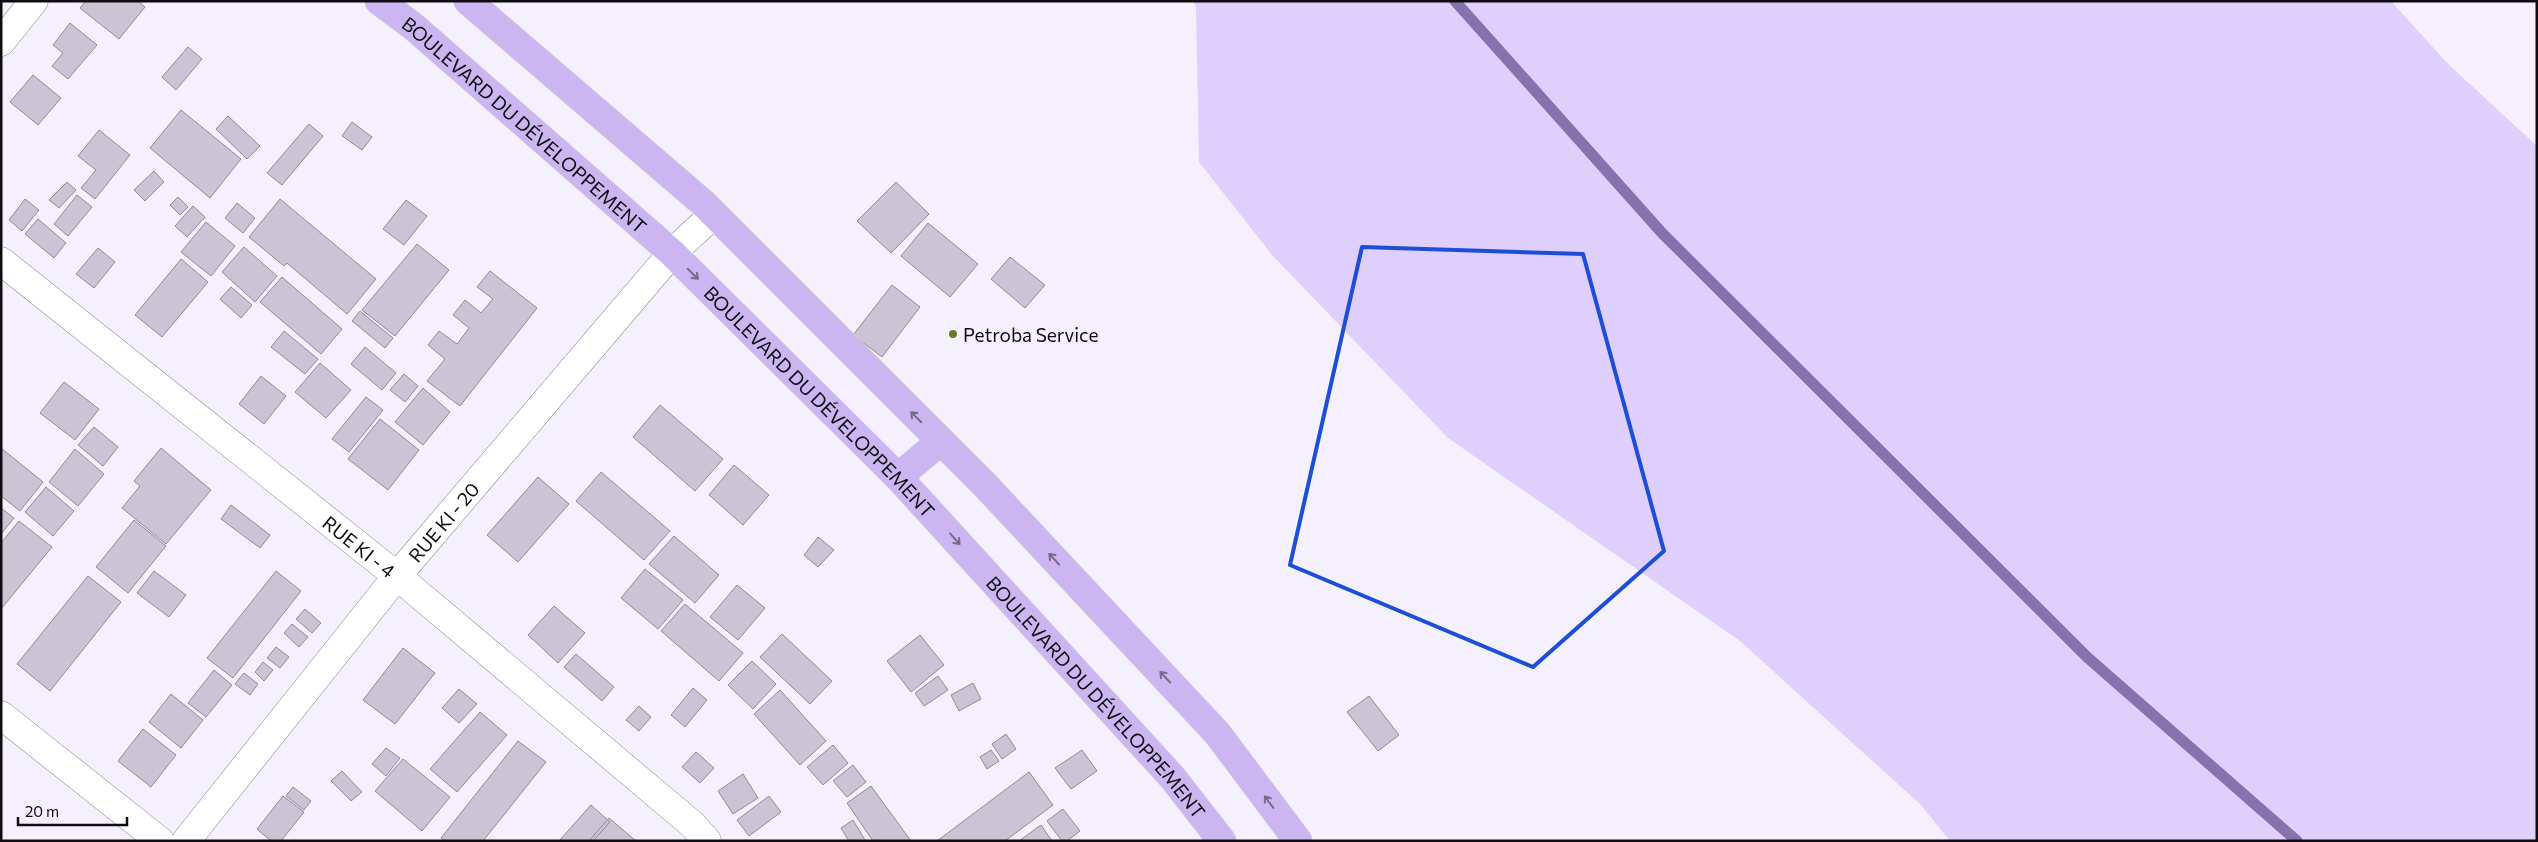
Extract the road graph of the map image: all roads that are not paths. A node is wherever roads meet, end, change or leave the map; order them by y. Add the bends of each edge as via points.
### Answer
1 (34, 1) edge
2 (379, 1) edge
3 (468, 1) edge
4 (1, 42) edge
5 (714, 214) junction
6 (672, 254) junction
7 (1, 261) edge
8 (941, 441) junction
9 (898, 478) junction
10 (397, 576) junction
11 (1, 715) edge
12 (160, 841) edge
13 (186, 841) edge
14 (707, 841) edge
15 (1222, 841) edge
16 (1298, 841) edge

1 - 4 street
2 - 6 highway, BOULEVARD DU DÉVELOPPEMENT via 414,27
3 - 5 highway
5 - 6 street, RUE KI - 20
8 -> 5 highway
6 -> 9 highway, BOULEVARD DU DÉVELOPPEMENT
6 - 10 street, RUE KI - 20
7 - 10 street, RUE KI - 4
8 - 9 highway
16 -> 8 highway via 1217,733
9 -> 15 highway, BOULEVARD DU DÉVELOPPEMENT via 1172,777
10 - 13 street, RUE KI - 20
10 - 14 street, RUE KI - 4 via 693,825
11 - 12 street

